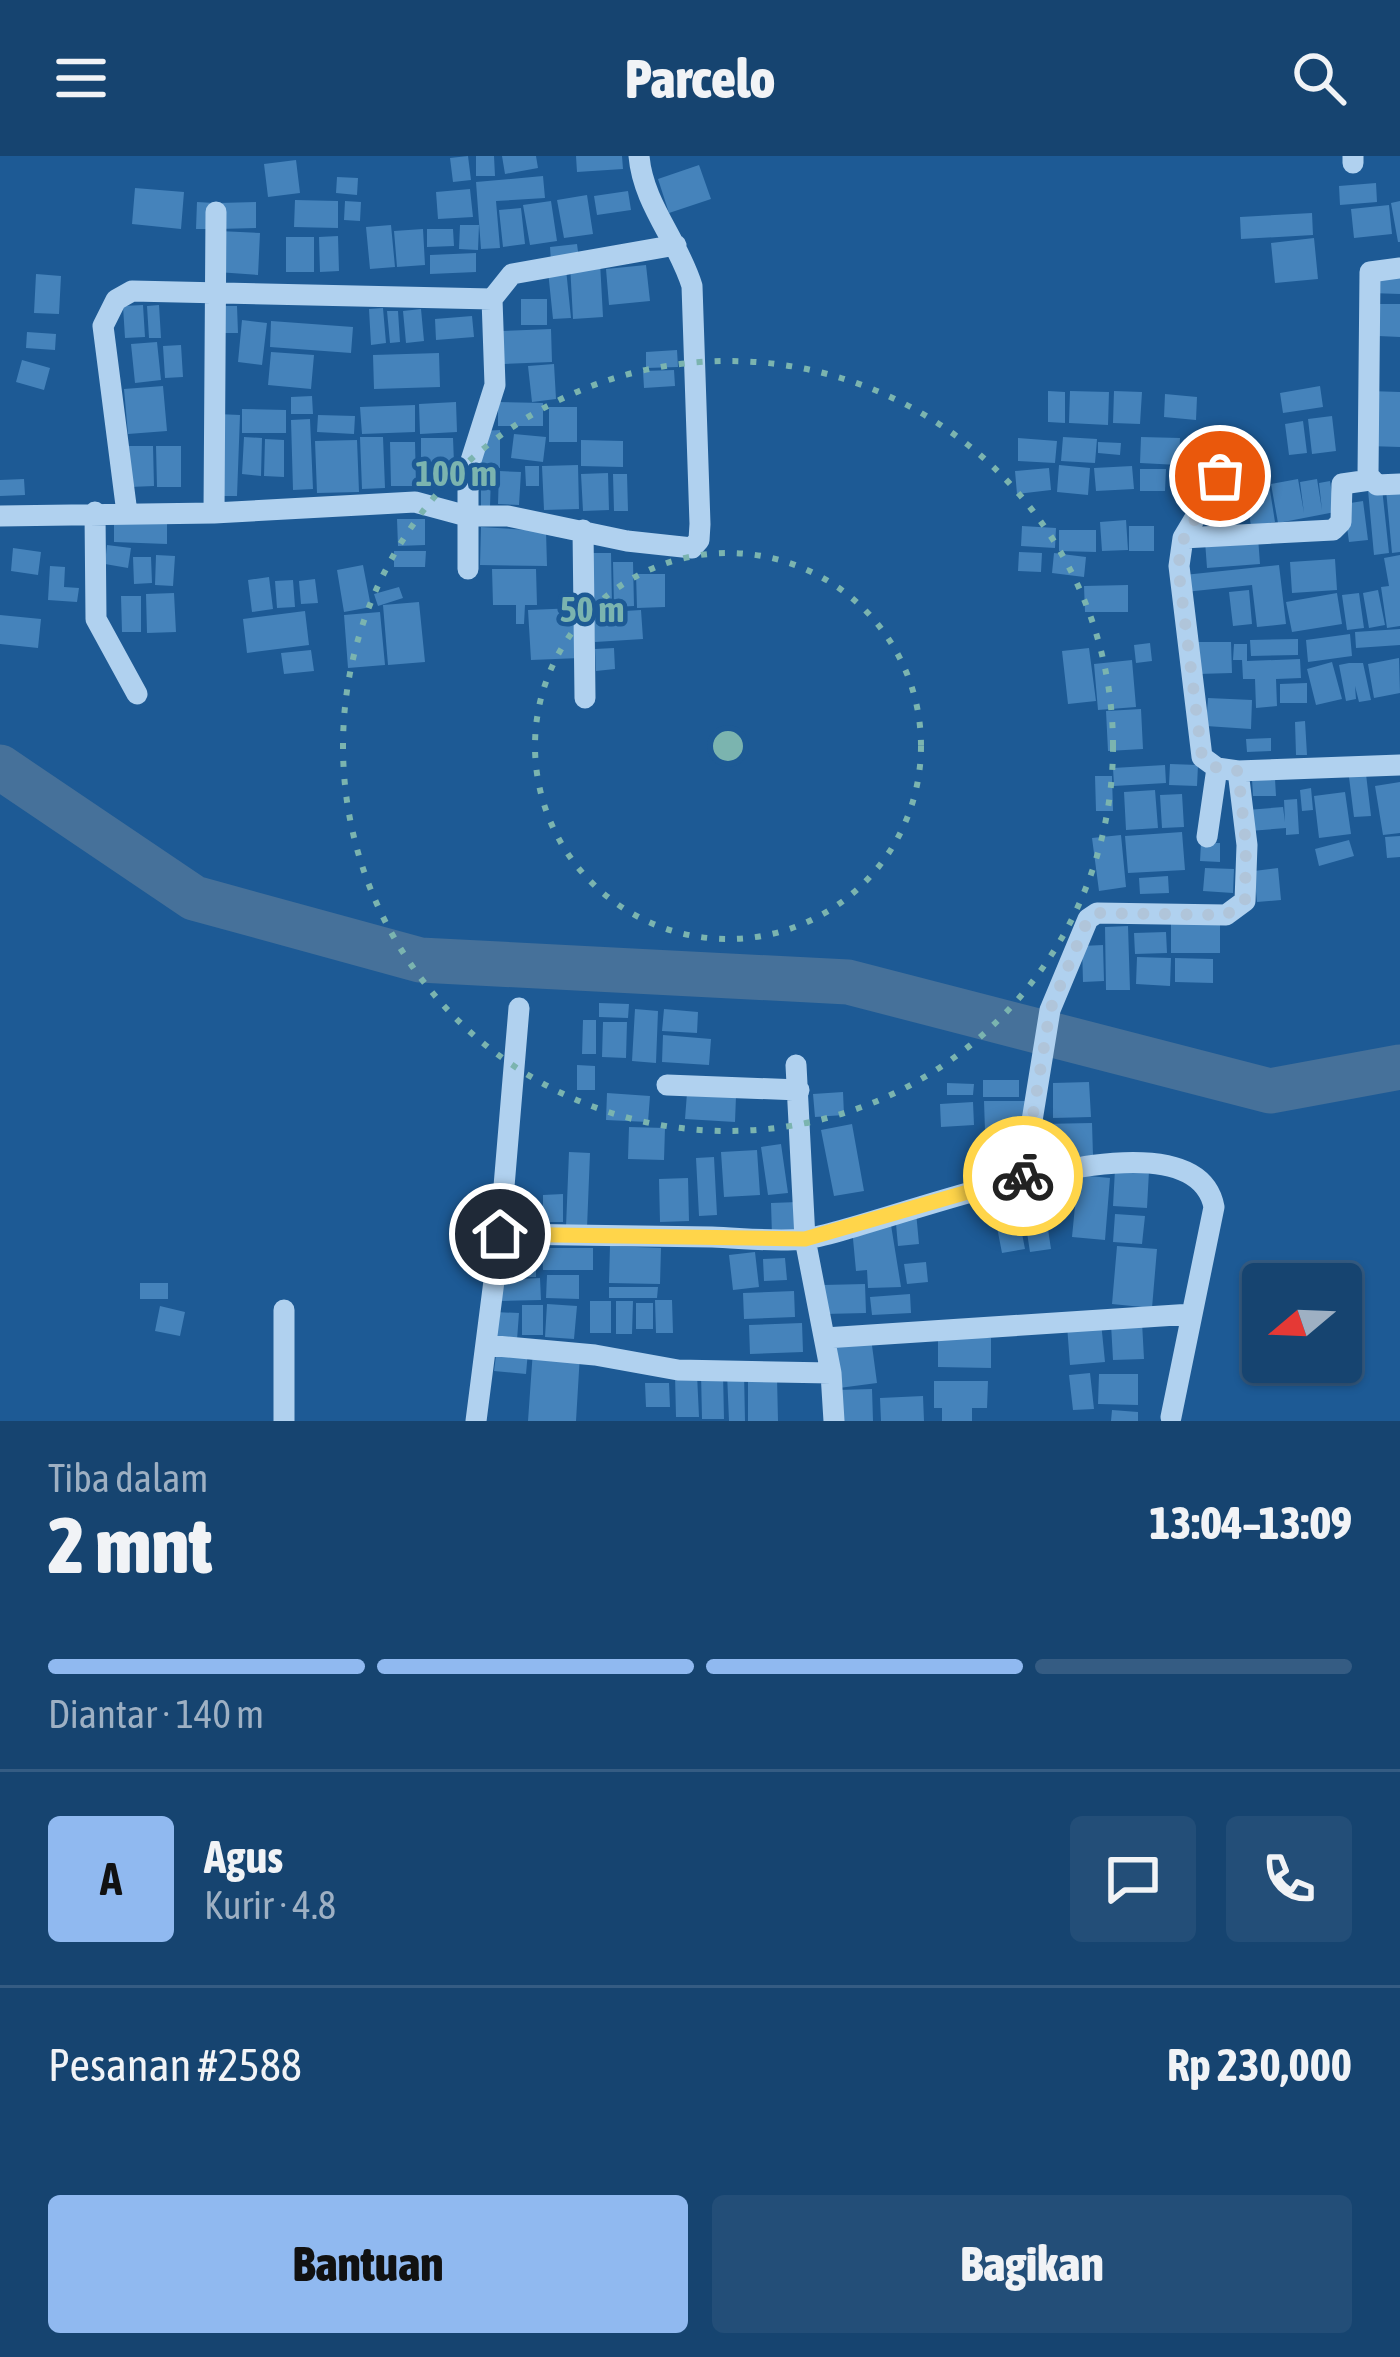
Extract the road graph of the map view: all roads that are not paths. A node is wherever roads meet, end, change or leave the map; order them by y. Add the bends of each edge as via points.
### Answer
1 (639, 156) edge
2 (216, 212) dead end
3 (676, 245) junction
4 (1400, 268) edge
5 (213, 292) junction
6 (492, 298) junction
7 (1220, 476) dead end
8 (1370, 480) junction
9 (1400, 484) edge
10 (95, 512) junction
11 (127, 513) junction
12 (214, 513) junction
13 (467, 515) junction
14 (0, 516) edge
15 (583, 530) junction
16 (1184, 538) junction
17 (468, 569) dead end
18 (137, 694) dead end
19 (585, 698) dead end
20 (1400, 765) edge
21 (1228, 769) junction
22 (1207, 837) dead end
23 (519, 1008) dead end
24 (796, 1065) dead end
25 (668, 1085) dead end
26 (799, 1090) junction
27 (1023, 1176) junction
28 (500, 1234) junction
29 (805, 1239) junction
30 (284, 1310) dead end
31 (1192, 1314) junction
32 (825, 1338) junction
33 (486, 1345) junction
34 (831, 1373) junction
35 (1171, 1417) dead end
36 (284, 1421) edge
37 (476, 1421) edge
38 (834, 1421) edge

1 - 3 street via 647,194
2 - 5 street
3 - 6 street via 512,274
3 - 15 street via 692,286 700,540 671,547
4 - 8 street via 1378,267 1368,280
5 - 6 street
5 - 11 street via 132,291 106,312
5 - 12 street
6 - 13 street via 495,385 469,470
7 - 16 street
8 - 9 street
8 - 16 street via 1342,484 1337,528
10 - 11 street
10 - 14 street
10 - 18 street via 96,619
11 - 12 street
12 - 13 street via 415,502
13 - 15 street
13 - 17 street
15 - 19 street
16 - 21 street via 1178,566 1202,757
20 - 21 street
21 - 22 street
21 - 27 street via 1246,845 1241,908 1226,915 1091,916 1050,1010
23 - 28 street
24 - 26 street
25 - 26 street
26 - 29 street
27 - 29 street
27 - 31 street via 1164,1165 1197,1177 1214,1207
28 - 29 street
28 - 33 street
29 - 32 street
30 - 36 street
31 - 32 street
31 - 35 street
32 - 34 street
33 - 34 street via 679,1370
33 - 37 street
34 - 38 street

